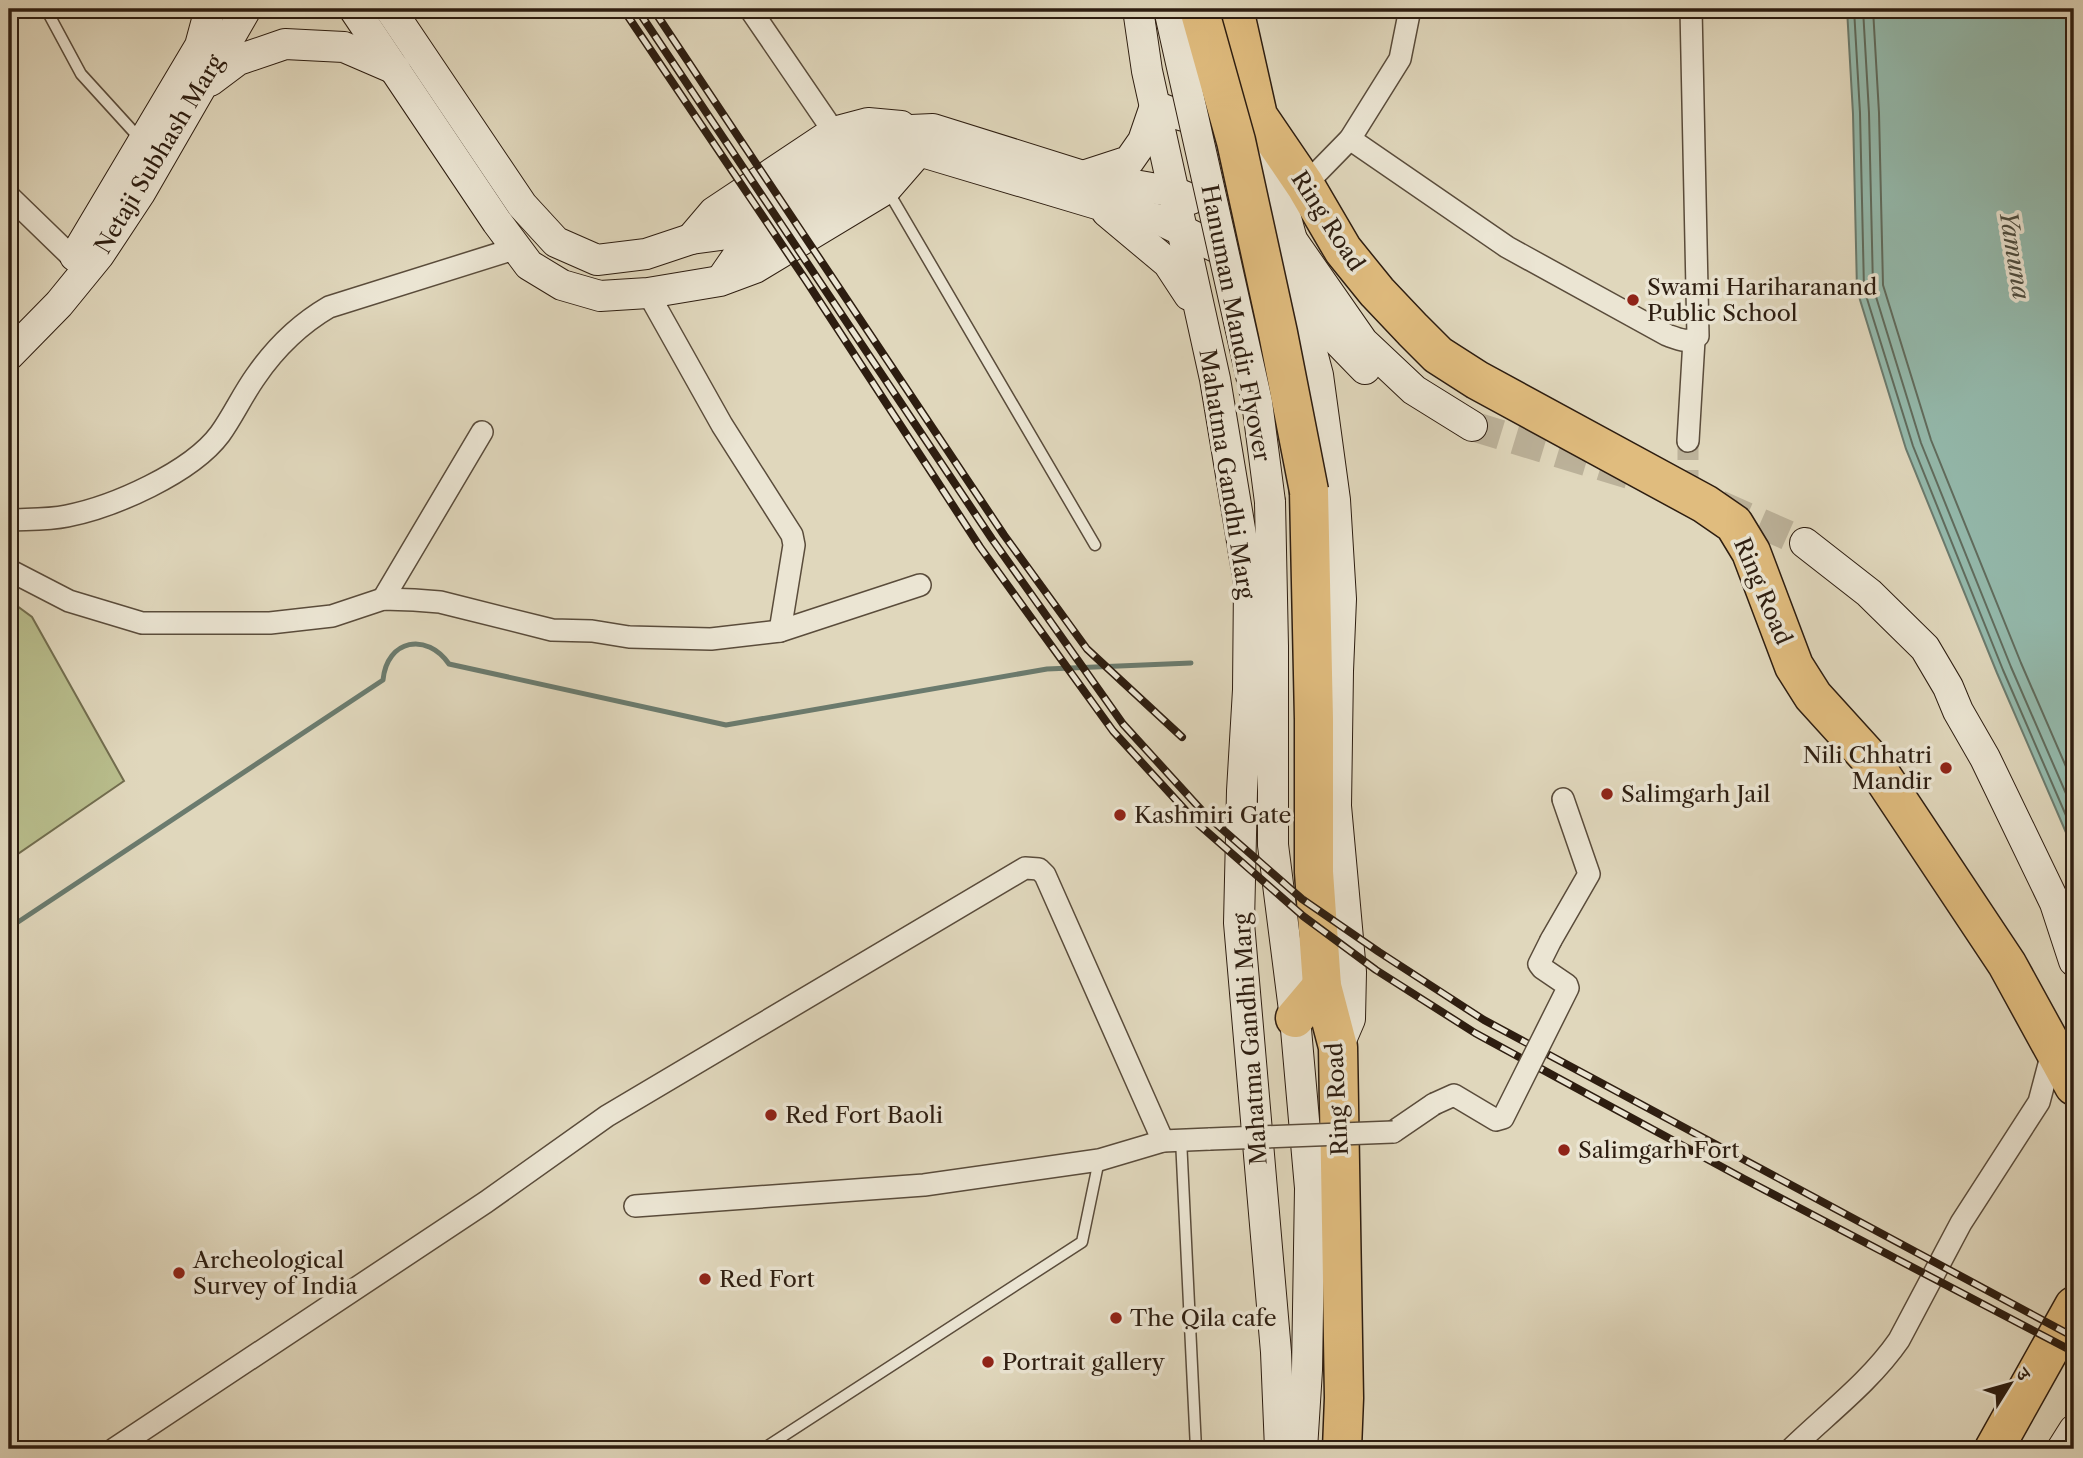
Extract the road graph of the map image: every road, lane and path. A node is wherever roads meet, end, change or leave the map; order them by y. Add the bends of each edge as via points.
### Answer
1 (46, 9) edge
2 (204, 9) edge
3 (210, 9) edge
4 (246, 9) edge
5 (354, 9) edge
6 (390, 9) edge
7 (750, 9) edge
8 (1138, 9) edge
9 (1169, 9) edge
10 (1199, 9) edge
11 (1234, 9) edge
12 (1410, 9) edge
13 (1691, 9) edge
14 (200, 46) junction
15 (395, 69) junction
16 (201, 88) junction
17 (1156, 106) junction
18 (1258, 116) junction
19 (834, 132) junction
20 (1350, 139) junction
21 (915, 141) junction
22 (144, 143) junction
23 (1083, 176) junction
24 (1305, 185) junction
25 (886, 189) junction
26 (1174, 192) junction
27 (9, 195) edge
28 (1097, 204) junction
29 (1183, 232) junction
30 (691, 239) junction
31 (1292, 240) junction
32 (517, 248) junction
33 (1343, 250) junction
34 (74, 258) junction
35 (1293, 280) junction
36 (720, 281) junction
37 (648, 293) junction
38 (1197, 307) junction
39 (9, 337) edge
40 (1693, 340) junction
41 (9, 355) edge
42 (482, 432) dead end
43 (1688, 441) tunnel mouth
44 (9, 520) edge
45 (1095, 545) dead end
46 (1800, 550) tunnel mouth
47 (9, 570) edge
48 (919, 585) dead end
49 (383, 599) junction
50 (780, 631) junction
51 (1314, 750) junction
52 (1563, 799) dead end
53 (1336, 806) junction
54 (2074, 961) edge
55 (1322, 986) junction
56 (1295, 1018) junction
57 (1247, 1023) junction
58 (1338, 1047) junction
59 (2053, 1047) junction
60 (2074, 1086) edge
61 (1172, 1140) junction
62 (1099, 1160) junction
63 (635, 1206) dead end
64 (2074, 1306) edge
65 (2074, 1430) edge
66 (1793, 1448) edge
67 (114, 1449) edge
68 (763, 1449) edge
69 (1196, 1449) edge
70 (1280, 1449) edge
71 (1302, 1449) edge
72 (1342, 1449) edge
73 (1994, 1449) edge
74 (2062, 1449) edge

1 - 22 lane via 81,74
2 - 14 street
3 - 14 street, Netaji Subhash Marg
4 - 16 street, Netaji Subhash Marg
5 - 15 street
6 - 30 street via 522,205 556,242 597,260 646,254
7 - 19 street
8 - 17 street, Mahatma Gandhi Marg
9 - 56 street, Hanuman Mandir Flyover, bridge via 1257,402 1270,502 1273,845
10 - 51 highway, Hanuman Mandir Flyover, bridge via 1236,141 1309,491
11 - 18 highway
12 - 20 street via 1400,59
13 - 40 street via 1698,336
14 - 22 street, Netaji Subhash Marg
15 - 16 street via 344,47 285,44 238,60
15 - 32 street
16 - 41 street, Netaji Subhash Marg via 141,193 99,255
17 - 18 street via 1212,122
17 - 23 street via 1143,141 1129,161
17 - 26 street, Mahatma Gandhi Marg
18 - 24 highway, Ring Road
18 - 31 street
19 - 21 street via 868,123 898,125
19 - 30 street via 714,212
20 - 24 street
20 - 40 street via 1507,247 1667,335
21 - 23 street via 933,129
21 - 25 street
21 - 28 street
21 - 30 street via 846,155 721,235
21 - 36 street via 739,254
22 - 34 street, Netaji Subhash Marg
23 - 26 street
24 - 33 highway, Ring Road
25 - 36 street via 755,268
25 - 45 lane
26 - 29 street, Mahatma Gandhi Marg
26 - 31 street
27 - 34 street
28 - 29 street via 1160,220
28 - 38 street via 1168,263
29 - 35 street
29 - 38 street, Mahatma Gandhi Marg
31 - 33 street
31 - 35 street
31 - 35 street via 1363,342 1414,390 1469,432 1427,418 1387,390 1329,332
32 - 37 street via 529,265 562,285 600,296
32 - 44 street via 329,307 306,320 257,374 218,436 168,477 124,499 66,516
33 - 59 highway, Ring Road via 1438,355 1705,503 1734,524 1751,552 1794,666 1812,696 1872,761 2007,964
34 - 39 street, Netaji Subhash Marg
35 - 53 street via 1318,375 1335,500 1341,599
36 - 37 street
37 - 50 street via 722,425 792,535
38 - 57 street, Mahatma Gandhi Marg via 1215,379 1249,583 1239,923
40 - 43 street
42 - 49 street
46 - 54 street via 1870,593 1925,648 2055,902
47 - 49 street via 69,601 142,623 270,623 332,616
48 - 50 street
49 - 50 street via 440,602 552,630 629,637 711,639
51 - 53 highway
51 - 55 highway, Ring Road via 1314,872
52 - 61 street, bridge via 1589,874 1539,964 1568,988 1503,1118 1496,1120 1454,1095 1393,1132
53 - 58 street via 1351,972 1350,1019
55 - 56 highway
55 - 58 highway, Ring Road
56 - 57 street
56 - 71 street, Mahatma Gandhi Marg via 1310,1188
57 - 70 street, Mahatma Gandhi Marg via 1276,1352
58 - 72 highway, Ring Road
59 - 60 highway, Ring Road
59 - 66 street via 2039,1102 1962,1223 1899,1340 1871,1374
61 - 62 street
61 - 67 street via 1045,875 1039,869 1025,868 607,1116 486,1202
61 - 69 lane
62 - 63 street via 924,1185
62 - 68 lane via 1082,1242
64 - 73 highway
65 - 74 street

